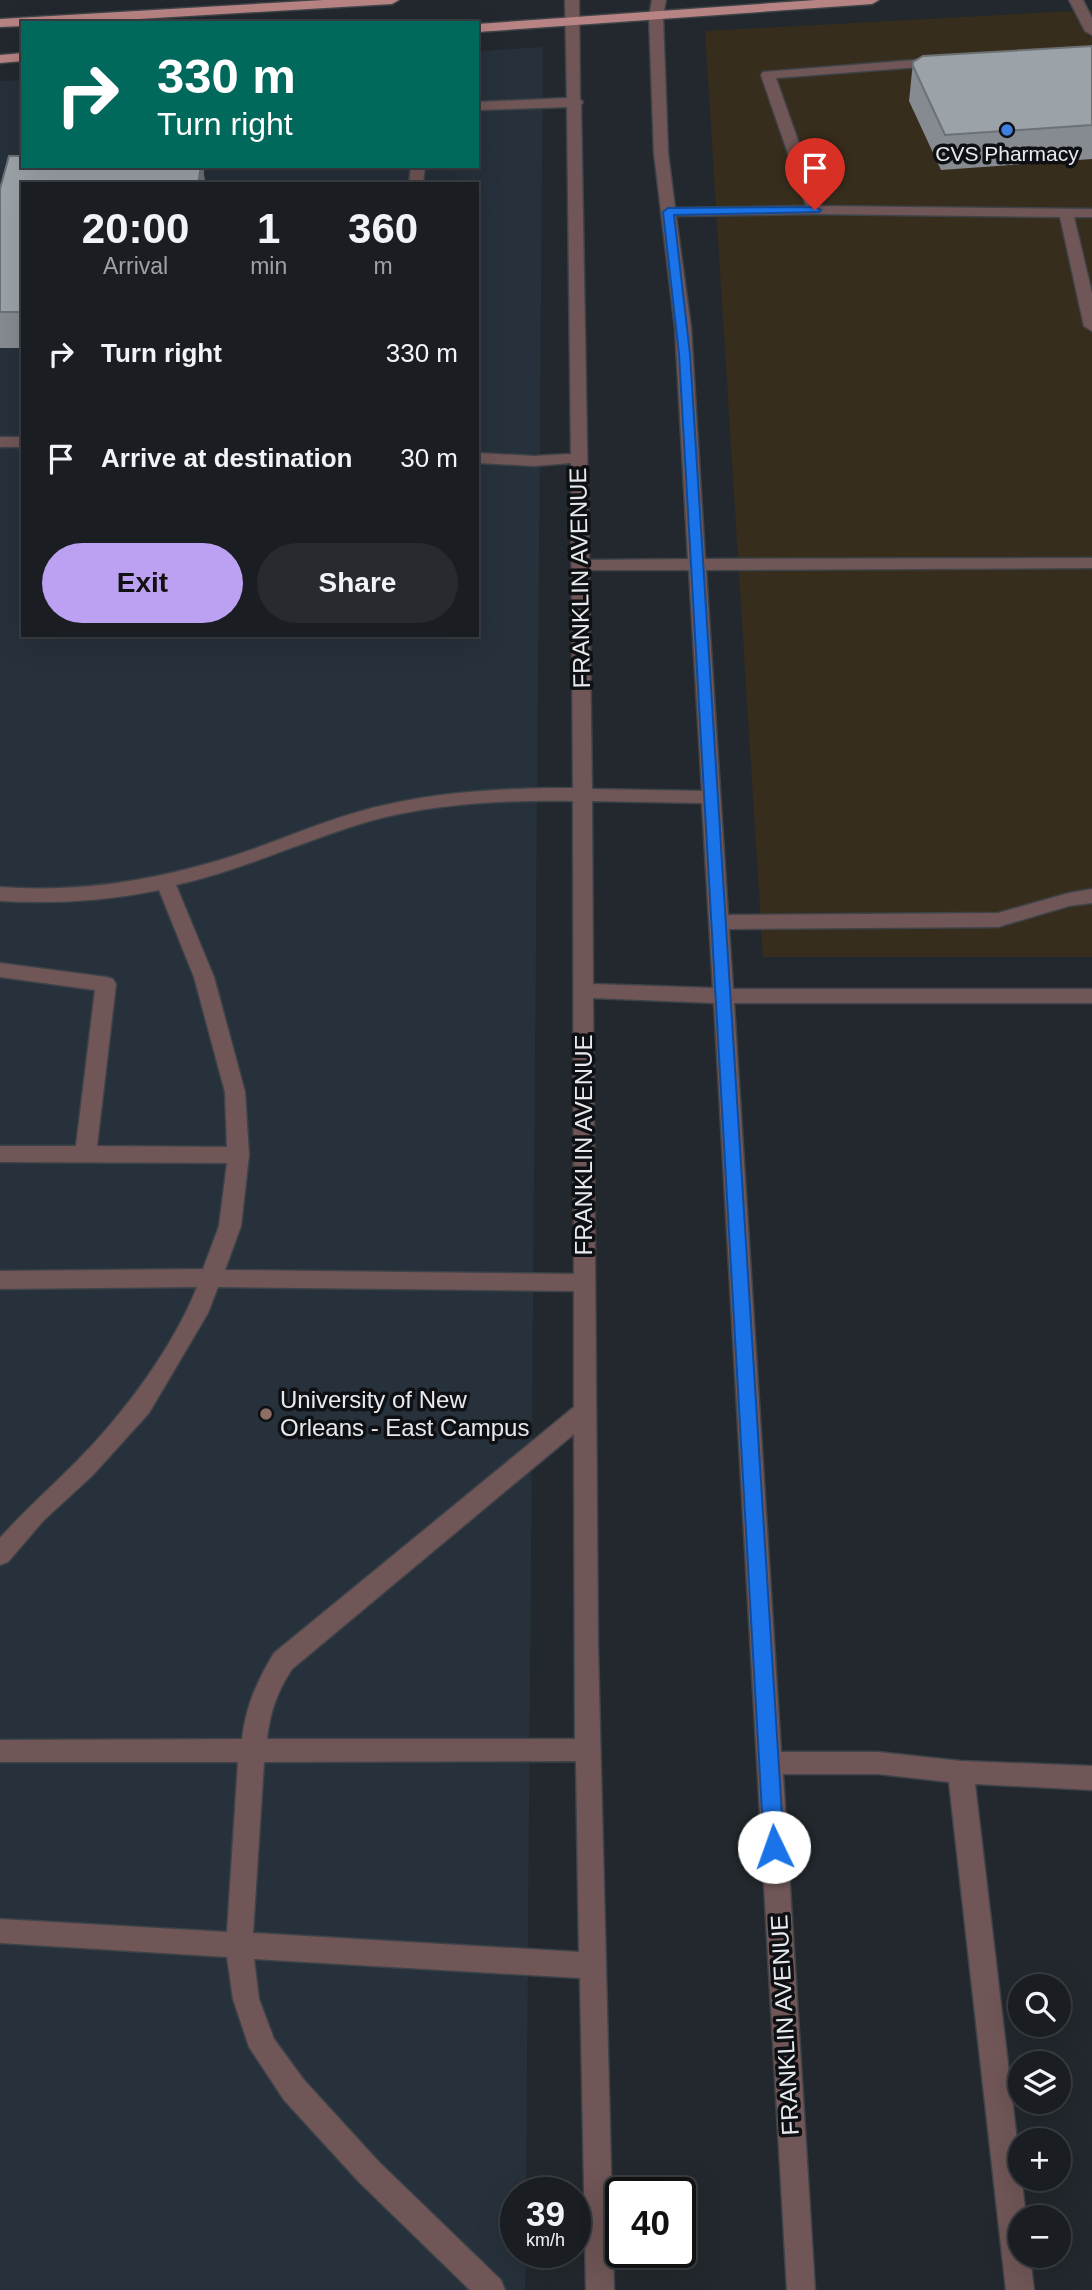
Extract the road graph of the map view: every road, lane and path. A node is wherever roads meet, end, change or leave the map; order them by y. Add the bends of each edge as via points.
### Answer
1 (392, 0) edge
2 (659, 0) edge
3 (872, 0) edge
4 (1076, 0) edge
5 (572, 11) edge
6 (656, 16) junction
7 (34, 21) edge
8 (21, 22) edge
9 (0, 23) edge
10 (479, 27) edge
11 (1092, 31) edge
12 (21, 57) edge
13 (0, 58) edge
14 (957, 61) edge
15 (576, 102) junction
16 (479, 106) edge
17 (815, 210) junction
18 (668, 212) junction
19 (1066, 213) junction
20 (1092, 213) edge
21 (1092, 326) edge
22 (0, 442) edge
23 (21, 442) edge
24 (479, 458) edge
25 (579, 458) junction
26 (1092, 563) edge
27 (580, 565) junction
28 (698, 565) junction
29 (582, 797) junction
30 (712, 797) junction
31 (165, 881) junction
32 (0, 894) edge
33 (1092, 896) edge
34 (720, 922) junction
35 (0, 970) edge
36 (584, 991) junction
37 (724, 996) junction
38 (1092, 996) edge
39 (0, 1154) edge
40 (86, 1154) junction
41 (238, 1155) junction
42 (211, 1278) junction
43 (0, 1280) edge
44 (585, 1283) junction
45 (586, 1410) junction
46 (0, 1555) edge
47 (588, 1750) junction
48 (0, 1751) edge
49 (252, 1751) junction
50 (769, 1763) junction
51 (961, 1772) junction
52 (1092, 1777) edge
53 (0, 1931) edge
54 (239, 1945) junction
55 (593, 1966) junction
56 (491, 2290) edge
57 (600, 2290) edge
58 (801, 2290) edge
59 (1020, 2290) edge

1 - 7 main road
2 - 6 street, FRANKLIN AVENUE
3 - 6 main road
4 - 11 street
5 - 6 main road
5 - 10 main road
5 - 15 street, FRANKLIN AVENUE
6 - 18 street, FRANKLIN AVENUE
8 - 9 main road
12 - 13 main road
14 - 17 street via 768,75
15 - 16 street
15 - 25 street, FRANKLIN AVENUE
17 - 18 street
17 - 19 street
18 - 28 street, FRANKLIN AVENUE via 683,328
19 - 20 street
19 - 21 street
22 - 23 street
24 - 25 street
25 - 27 street, FRANKLIN AVENUE
26 - 28 street
27 - 28 street
27 - 29 street, FRANKLIN AVENUE
28 - 30 street, FRANKLIN AVENUE
29 - 30 street
29 - 31 street via 434,802 389,810
29 - 36 street, FRANKLIN AVENUE
30 - 34 street, FRANKLIN AVENUE
31 - 32 street via 108,893
31 - 41 street via 204,976 224,1042 235,1092
33 - 34 street via 998,920
34 - 37 street, FRANKLIN AVENUE
35 - 40 street via 106,984
36 - 37 street
36 - 44 street, FRANKLIN AVENUE
37 - 38 street
37 - 50 street, FRANKLIN AVENUE
39 - 40 street
40 - 41 street
41 - 42 street via 230,1226
42 - 43 street
42 - 44 street
42 - 46 street via 200,1307 141,1406
44 - 45 street, FRANKLIN AVENUE
45 - 47 street, FRANKLIN AVENUE
45 - 49 street via 283,1661 267,1686
47 - 49 street
47 - 55 street, FRANKLIN AVENUE
48 - 49 street
49 - 54 street
50 - 51 street via 878,1763
50 - 58 street, FRANKLIN AVENUE
51 - 52 street
51 - 59 street
53 - 54 street
54 - 55 street
54 - 56 street via 246,1999 263,2047 294,2090 369,2172
55 - 57 street, FRANKLIN AVENUE

